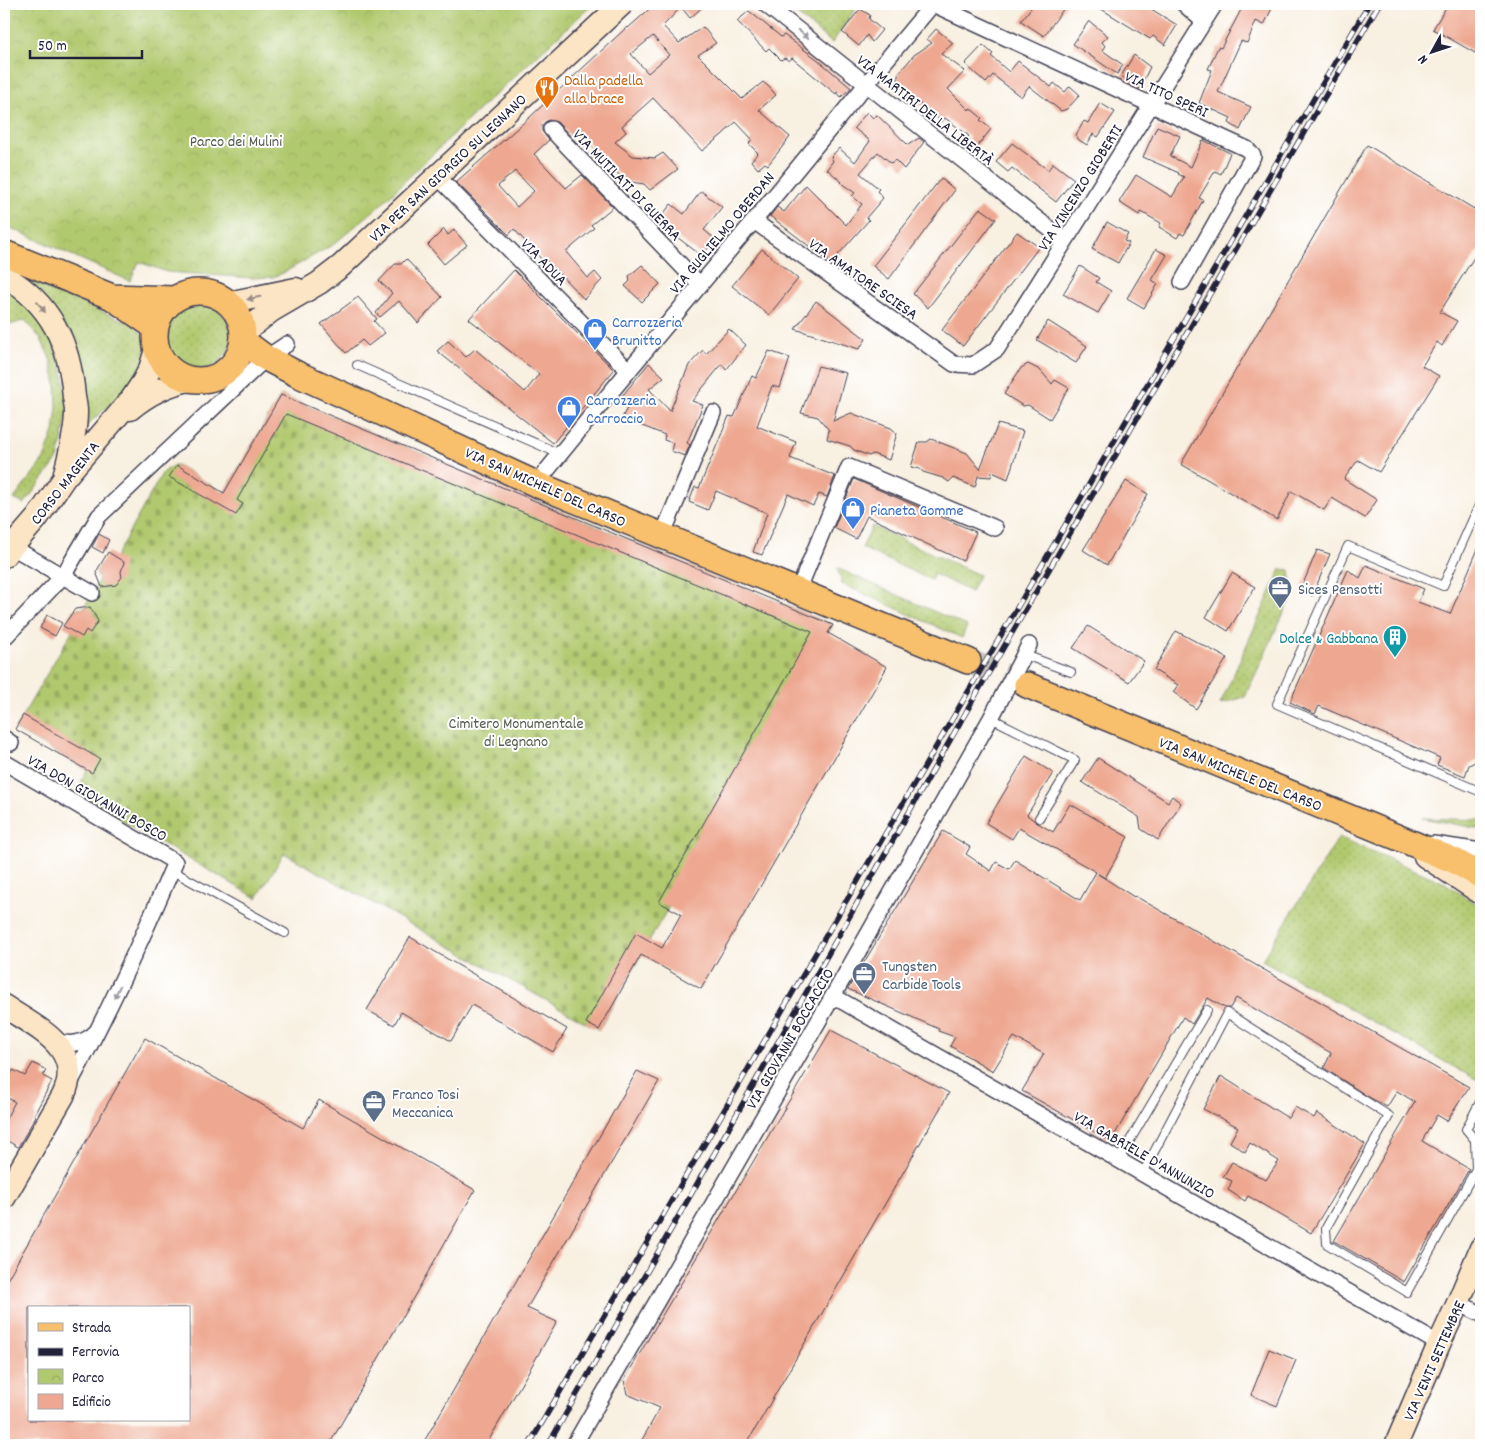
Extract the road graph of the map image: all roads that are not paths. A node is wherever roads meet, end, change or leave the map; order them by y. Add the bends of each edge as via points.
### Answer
1 (622, 4) edge
2 (765, 4) edge
3 (933, 4) edge
4 (1184, 4) edge
5 (1215, 4) edge
6 (1204, 22) junction
7 (866, 83) junction
8 (1151, 106) junction
9 (551, 129) dead end
10 (437, 176) junction
11 (754, 221) junction
12 (1065, 241) junction
13 (4, 253) edge
14 (4, 276) edge
15 (1182, 282) dead end
16 (314, 285) junction
17 (700, 285) junction
18 (112, 296) junction
19 (174, 299) junction
20 (228, 303) junction
21 (243, 337) junction
22 (156, 338) junction
23 (287, 344) dead end
24 (261, 362) junction
25 (954, 364) joint
26 (357, 365) dead end
27 (232, 366) junction
28 (628, 370) junction
29 (190, 380) junction
30 (713, 413) dead end
31 (104, 430) junction
32 (560, 454) junction
33 (64, 477) junction
34 (536, 484) junction
35 (1481, 501) edge
36 (995, 528) dead end
37 (662, 536) junction
38 (6, 548) edge
39 (63, 576) junction
40 (798, 591) junction
41 (92, 593) dead end
42 (4, 638) edge
43 (1027, 650) joint
44 (968, 661) tunnel mouth
45 (1071, 672) dead end
46 (1027, 685) tunnel mouth
47 (991, 718) junction
48 (4, 762) edge
49 (1481, 792) edge
50 (1039, 818) dead end
51 (1401, 840) junction
52 (1481, 851) edge
53 (1455, 862) junction
54 (173, 866) junction
55 (1481, 867) edge
56 (1481, 876) edge
57 (1481, 894) edge
58 (285, 933) dead end
59 (833, 996) junction
60 (4, 1006) edge
61 (1207, 1010) dead end
62 (102, 1023) junction
63 (50, 1038) junction
64 (64, 1096) junction
65 (1481, 1100) edge
66 (1478, 1139) edge
67 (1119, 1159) junction
68 (1143, 1173) junction
69 (4, 1198) edge
70 (1481, 1248) edge
71 (1458, 1303) junction
72 (1481, 1314) edge
73 (1439, 1344) junction
74 (574, 1445) edge
75 (1396, 1445) edge

1 - 10 street, VIA PER SAN GIORGIO SU LEGNANO
2 -> 7 street, VIA MARTIRI DELLA LIBERTÀ
3 - 7 street, VIA GUGLIELMO OBERDAN
3 - 8 street, VIA TITO SPERI
4 - 6 street
5 - 6 street, VIA VINCENZO GIOBERTI
6 - 8 street, VIA VINCENZO GIOBERTI
7 - 11 street, VIA GUGLIELMO OBERDAN
7 - 12 street, VIA MARTIRI DELLA LIBERTÀ
8 - 12 street, VIA VINCENZO GIOBERTI
8 - 15 street, VIA TITO SPERI via 1247,149 1253,156
9 - 17 street, VIA MUTILATI DI GUERRA
10 - 16 street, VIA PER SAN GIORGIO SU LEGNANO via 331,275
10 - 28 street, VIA ADUA
11 - 17 street, VIA GUGLIELMO OBERDAN
11 - 25 street, VIA AMATORE SCIESA
12 - 25 street, VIA VINCENZO GIOBERTI via 997,350 973,365
13 - 18 main road
14 -> 33 street via 20,285 40,305 68,355 76,412
16 -> 20 street, VIA PER SAN GIORGIO SU LEGNANO
16 - 21 street, VIA PER SAN GIORGIO SU LEGNANO via 271,311
17 - 28 street, VIA GUGLIELMO OBERDAN
18 - 19 main road
18 - 22 main road
19 - 20 main road via 185,294 208,292
19 - 22 main road via 159,316
20 - 21 main road via 238,317
21 - 24 main road, VIA SAN MICHELE DEL CARSO
21 - 27 main road via 239,356
22 - 29 main road via 161,361 179,376
22 - 31 street, CORSO MAGENTA via 150,369 143,382
23 - 24 street
24 - 27 main road, VIA SAN MICHELE DEL CARSO
24 - 34 main road, VIA SAN MICHELE DEL CARSO via 296,374
24 - 39 street via 99,516
26 - 32 lane
27 - 29 main road via 213,378
28 - 32 street, VIA GUGLIELMO OBERDAN
29 - 31 street, CORSO MAGENTA via 151,395
30 - 37 street
31 - 33 street, CORSO MAGENTA
32 - 34 street, VIA GUGLIELMO OBERDAN
33 - 38 street, CORSO MAGENTA via 37,518
34 - 37 main road, VIA SAN MICHELE DEL CARSO
35 - 49 lane via 1443,586 1348,546 1277,704
36 - 40 street via 849,467
37 - 40 main road, VIA SAN MICHELE DEL CARSO
38 - 39 street
39 - 41 street
39 - 42 street
40 - 44 main road, VIA SAN MICHELE DEL CARSO
43 - 45 lane
43 - 47 street, VIA GIOVANNI BOCCACCIO
46 - 51 main road, VIA SAN MICHELE DEL CARSO
47 - 50 lane via 1075,760
47 - 59 street, VIA GIOVANNI BOCCACCIO
48 - 54 street, VIA DON GIOVANNI BOSCO
51 - 52 street
51 - 53 main road, VIA SAN MICHELE DEL CARSO
51 - 57 street
53 - 55 main road
53 - 56 main road
54 - 58 lane
54 -> 62 street
59 - 67 street, VIA GABRIELE D'ANNUNZIO
59 - 74 street, VIA GIOVANNI BOCCACCIO
60 - 63 street
61 - 67 lane
62 - 63 street via 93,1035 79,1042 64,1043
62 - 64 street
63 - 64 street via 62,1049 68,1064 69,1080
64 - 69 street
65 - 66 lane via 1466,1130
66 - 68 lane via 1476,1169 1407,1292 1326,1244 1326,1228 1388,1116 1227,1013
67 - 68 street, VIA GABRIELE D'ANNUNZIO
68 - 73 street, VIA GABRIELE D'ANNUNZIO
70 - 71 street, VIA VENTI SETTEMBRE
71 - 72 street
71 - 73 street, VIA VENTI SETTEMBRE
73 - 75 street, VIA VENTI SETTEMBRE

